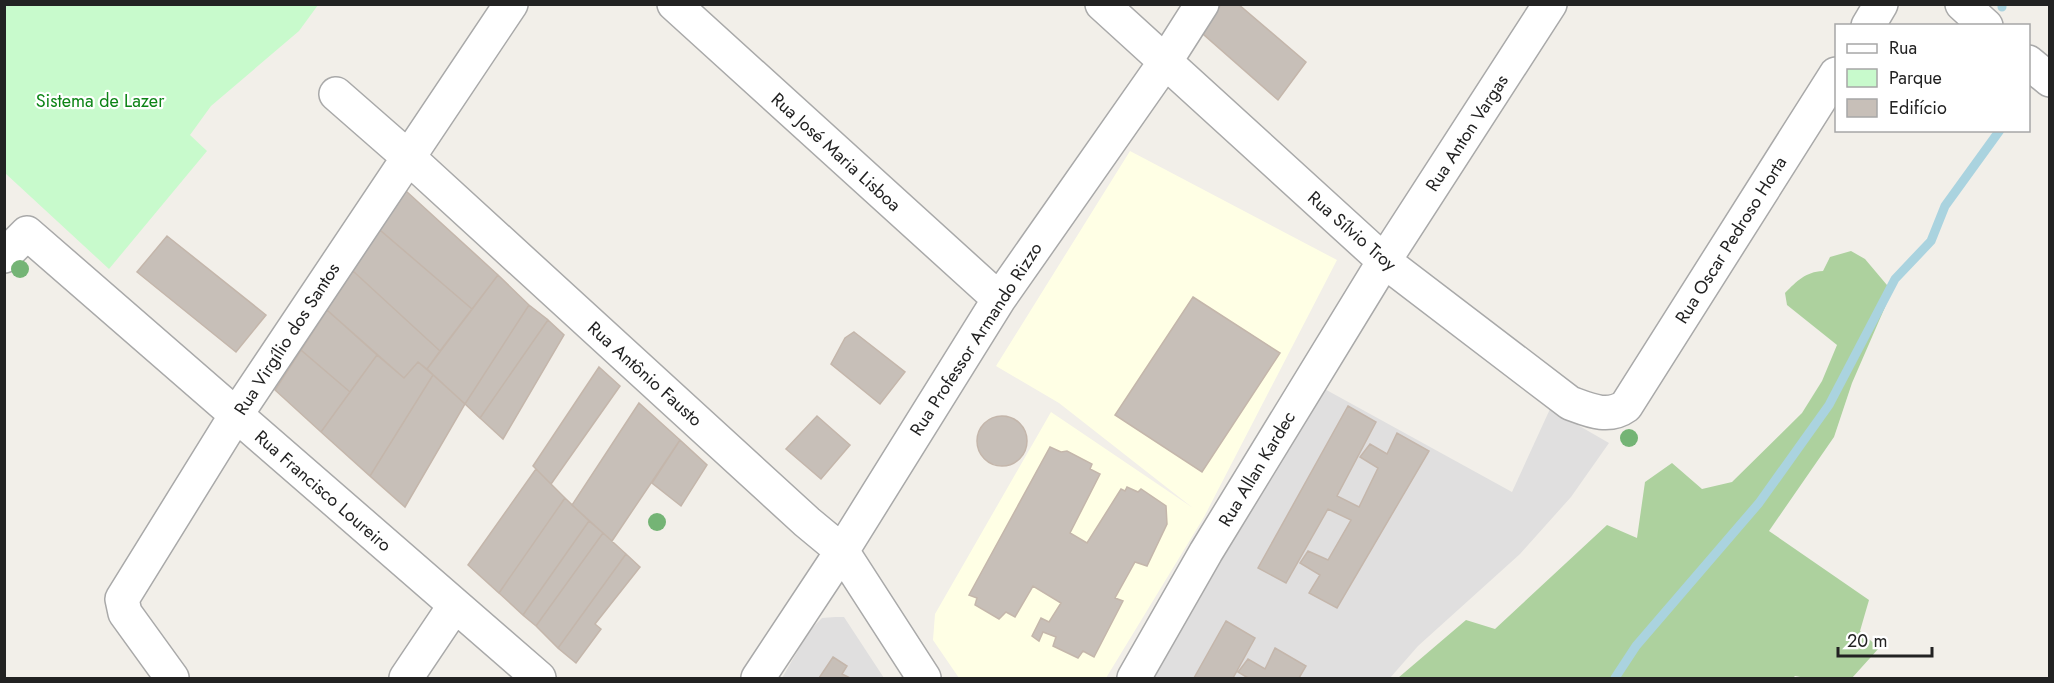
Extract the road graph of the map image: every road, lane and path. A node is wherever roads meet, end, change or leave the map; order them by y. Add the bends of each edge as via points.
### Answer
1 (511, 4) edge
2 (674, 4) edge
3 (1102, 4) edge
4 (1202, 4) edge
5 (1550, 4) edge
6 (1881, 4) edge
7 (1962, 4) edge
8 (1869, 24) edge
9 (1984, 24) edge
10 (1165, 62) junction
11 (2030, 64) edge
12 (1835, 76) edge
13 (2049, 80) edge
14 (336, 94) dead end
15 (408, 157) junction
16 (4, 256) edge
17 (1384, 261) junction
18 (999, 299) junction
19 (1626, 406) joint
20 (236, 415) junction
21 (842, 551) junction
22 (455, 605) junction
23 (172, 678) edge
24 (406, 678) edge
25 (538, 678) edge
26 (758, 678) edge
27 (924, 678) edge
28 (1134, 678) edge

1 - 15 street, Rua Virgílio dos Santos
2 - 18 street, Rua José Maria Lisboa
3 - 10 street, Rua Sílvio Troy
4 - 10 street, Rua Professor Armando Rizzo
5 - 17 street, Rua Anton Vargas
6 - 8 street
7 - 9 street
10 - 17 street, Rua Sílvio Troy
10 - 18 street, Rua Professor Armando Rizzo
11 - 13 street
12 - 19 street, Rua Oscar Pedroso Horta
14 - 15 street, Rua Antônio Fausto
15 - 20 street, Rua Virgílio dos Santos
15 - 21 street, Rua Antônio Fausto
16 - 20 street, Rua Francisco Loureiro via 27,233
17 - 19 street, Rua Sílvio Troy via 1570,403 1604,413 1616,413
17 - 28 street, Rua Allan Kardec via 1206,552
18 - 21 street, Rua Professor Armando Rizzo
20 - 22 street, Rua Francisco Loureiro
20 - 23 street, Rua Virgílio dos Santos via 122,599 125,613
21 - 26 street, Rua Professor Armando Rizzo
21 - 27 street, Rua Antônio Fausto
22 - 24 street
22 - 25 street, Rua Francisco Loureiro

